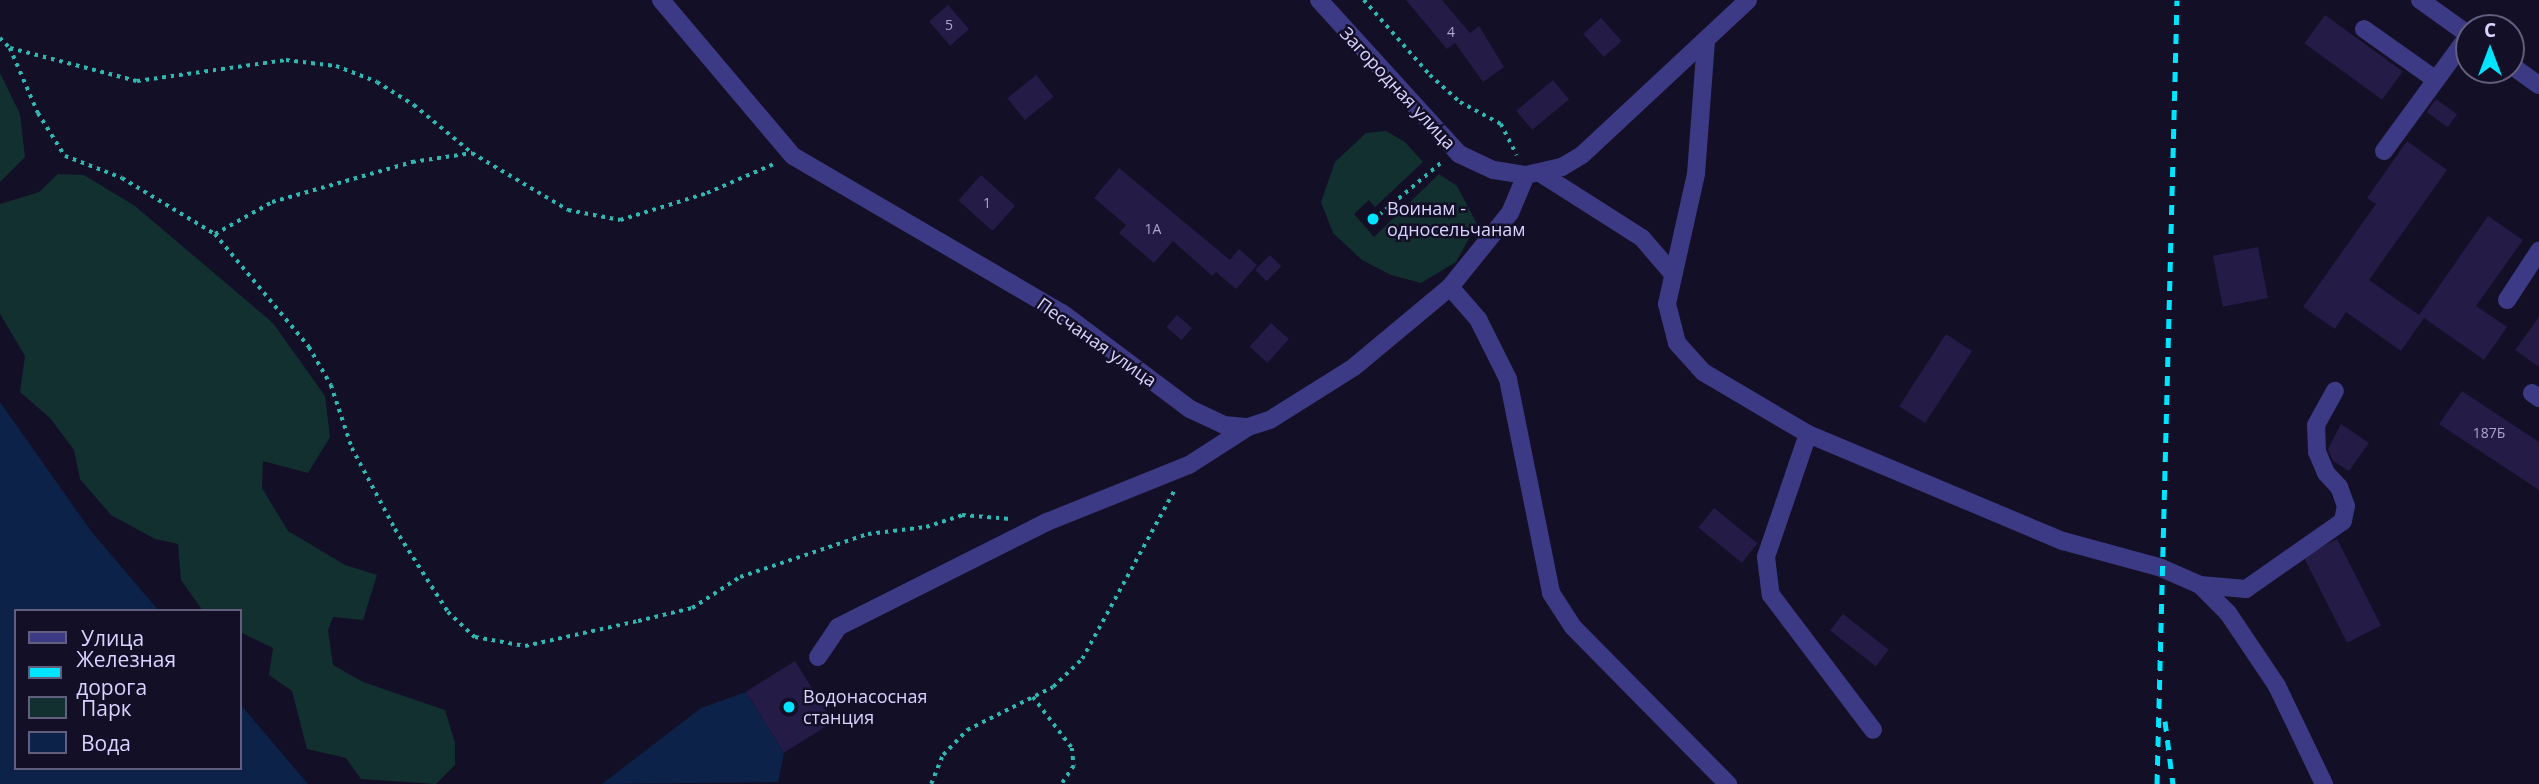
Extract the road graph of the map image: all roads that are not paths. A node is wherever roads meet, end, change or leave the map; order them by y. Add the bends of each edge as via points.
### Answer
1 (661, 0) edge
2 (1318, 0) edge
3 (1748, 0) edge
4 (2420, 0) edge
5 (2455, 25) edge
6 (2364, 29) dead end
7 (1706, 41) junction
8 (2455, 54) edge
9 (2436, 80) junction
10 (2384, 151) dead end
11 (1533, 174) junction
12 (2539, 251) edge
13 (1673, 274) junction
14 (1450, 287) junction
15 (2507, 300) dead end
16 (2335, 391) dead end
17 (1248, 427) junction
18 (1808, 435) junction
19 (2200, 585) junction
20 (818, 657) dead end
21 (1874, 730) dead end
22 (1728, 784) edge
23 (2324, 784) edge

1 - 17 street, Песчаная улица via 793,156 1062,313 1190,409 1224,425
2 - 11 street, Загородная улица via 1456,150 1494,170
3 - 7 street
4 - 5 street
6 - 9 street
7 - 11 street via 1581,155
7 - 13 street via 1696,174
8 - 9 street
9 - 10 street
11 - 13 street via 1642,238
11 - 14 street via 1510,213
12 - 15 street
13 - 18 street via 1667,304 1676,343 1703,372
14 - 17 street via 1354,368 1270,420
14 - 22 street via 1478,319 1508,379 1551,593 1573,627
16 - 19 street via 2316,425 2317,452 2326,473 2339,487 2346,506 2343,521 2246,589
17 - 20 street via 1189,465 1047,522 838,627
18 - 19 street via 2063,541 2159,567
18 - 21 street via 1766,557 1771,595
19 - 23 street via 2228,612 2277,686

